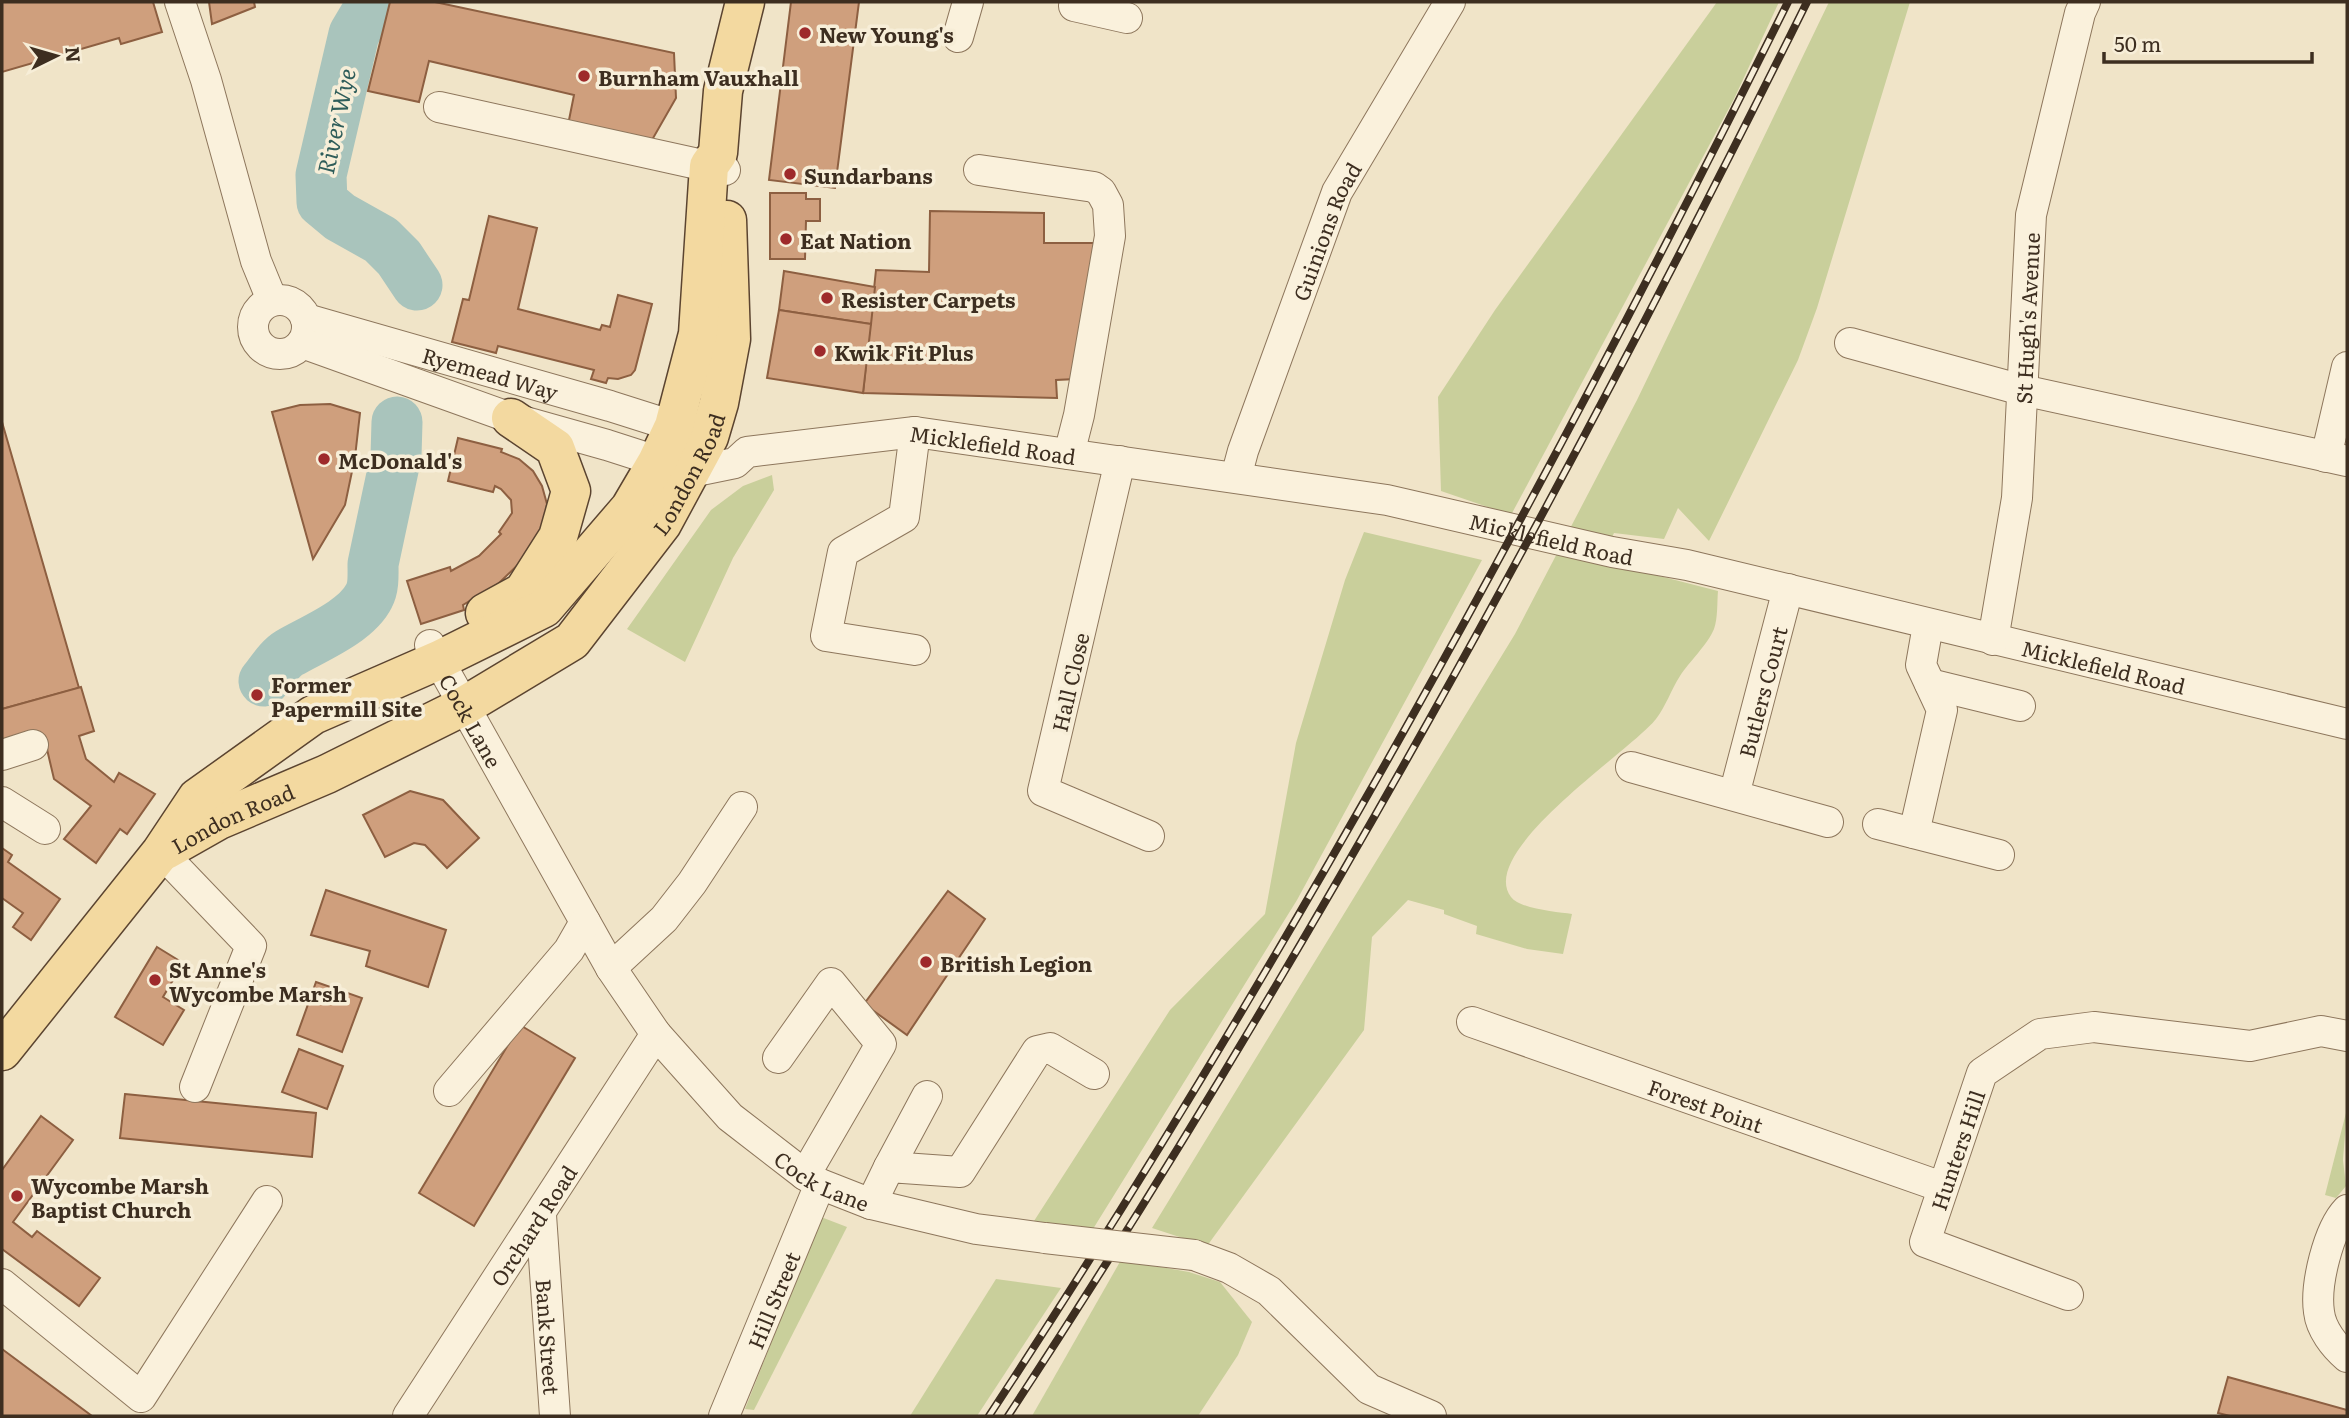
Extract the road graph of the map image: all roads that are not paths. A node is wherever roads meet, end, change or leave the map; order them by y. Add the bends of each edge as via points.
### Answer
1 (180, 2) edge
2 (745, 2) edge
3 (968, 2) edge
4 (1075, 2) edge
5 (1450, 2) edge
6 (2085, 2) edge
7 (1127, 19) dead end
8 (958, 37) dead end
9 (439, 107) dead end
10 (717, 163) junction
11 (979, 170) dead end
12 (272, 300) junction
13 (304, 331) junction
14 (1850, 343) dead end
15 (2347, 367) edge
16 (2022, 390) junction
17 (511, 418) junction
18 (691, 432) junction
19 (915, 432) junction
20 (747, 452) junction
21 (1069, 454) junction
22 (2337, 459) edge
23 (1120, 461) junction
24 (674, 467) junction
25 (1236, 477) junction
26 (1788, 589) junction
27 (1928, 625) junction
28 (1993, 640) junction
29 (915, 650) dead end
30 (434, 652) junction
31 (1930, 684) junction
32 (461, 700) junction
33 (2020, 706) dead end
34 (2347, 724) edge
35 (33, 745) dead end
36 (2, 755) edge
37 (1631, 767) dead end
38 (1734, 795) junction
39 (197, 798) junction
40 (2, 802) edge
41 (742, 807) dead end
42 (1828, 822) dead end
43 (1878, 824) dead end
44 (45, 829) dead end
45 (1914, 833) junction
46 (1149, 836) dead end
47 (161, 852) junction
48 (1999, 855) dead end
49 (585, 922) junction
50 (611, 968) junction
51 (1472, 1023) dead end
52 (656, 1034) junction
53 (2347, 1036) edge
54 (2, 1051) edge
55 (778, 1058) dead end
56 (1094, 1074) dead end
57 (195, 1087) dead end
58 (449, 1091) dead end
59 (927, 1096) dead end
60 (889, 1167) junction
61 (813, 1179) junction
62 (1942, 1187) junction
63 (267, 1201) dead end
64 (871, 1204) junction
65 (2347, 1210) edge
66 (541, 1215) junction
67 (2, 1284) edge
68 (2068, 1295) dead end
69 (2347, 1357) edge
70 (408, 1416) edge
71 (555, 1416) edge
72 (724, 1416) edge
73 (1431, 1416) edge

1 - 12 street via 256,261
2 - 10 main road, London Road via 723,91
3 - 8 street
4 - 7 street via 1074,6
5 - 25 street, Guinions Road via 1337,192
6 - 16 street, St Hugh's Avenue via 2031,215
9 - 10 street
10 - 18 main road, London Road
11 - 21 street via 1094,187 1108,205 1110,236
12 - 13 street, Ryemead Way via 297,305
12 - 13 street via 254,317 253,334 263,348 288,353
13 - 17 street, Ryemead Way
13 - 18 street, Ryemead Way via 610,406
14 - 16 street
15 - 22 street
16 - 22 street
16 - 28 street, St Hugh's Avenue via 2017,498
17 - 24 street, Ryemead Way
17 - 30 main road via 555,448 571,491 558,537 523,592
18 - 20 street via 735,441
18 - 24 main road, London Road
19 - 20 street, Micklefield Road
19 - 21 street, Micklefield Road
19 - 29 street via 904,517 843,552 826,636
20 - 24 street, Micklefield Road via 735,463
21 - 23 street, Micklefield Road
23 - 25 street, Micklefield Road
23 - 46 street, Hall Close via 1043,790
24 - 30 main road, London Road via 630,508 544,608
24 - 32 main road, London Road via 662,524 572,641
25 - 26 street, Micklefield Road via 1387,500
26 - 27 street, Micklefield Road
26 - 38 street, Butlers Court
27 - 28 street, Micklefield Road
27 - 31 street via 1921,665
28 - 34 street, Micklefield Road
30 - 32 street, Cock Lane
30 - 39 main road, London Road via 313,715
31 - 33 street
31 - 45 street via 1942,710
32 - 39 main road via 396,704
32 - 47 main road, London Road via 327,774 219,820
32 - 49 street, Cock Lane
35 - 36 street
37 - 38 street
38 - 42 street
39 - 47 main road, London Road
40 - 44 street
41 - 50 street via 664,919
43 - 45 street
45 - 48 street
47 - 54 main road
47 - 57 street via 251,946
49 - 50 street, Cock Lane
49 - 58 street via 569,950
50 - 52 street, Cock Lane
51 - 62 street, Forest Point
52 - 61 street, Cock Lane via 730,1117
52 - 66 street, Orchard Road
53 - 62 street, Hunters Hill via 2321,1031 2250,1046 2094,1027 2040,1034 1982,1073
55 - 61 street, Hill Street via 831,983 881,1044
56 - 60 street via 1050,1048 1037,1051 960,1172
59 - 60 street
60 - 64 street
61 - 64 street, Cock Lane
61 - 72 street, Hill Street
62 - 68 street, Hunters Hill via 1925,1242
63 - 67 street via 141,1396
64 - 73 street, Cock Lane, bridge via 976,1229 1194,1255 1229,1268 1269,1291 1369,1389
65 - 69 street via 2329,1244 2319,1291 2319,1312 2328,1335
66 - 70 street, Orchard Road
66 - 71 street, Bank Street

